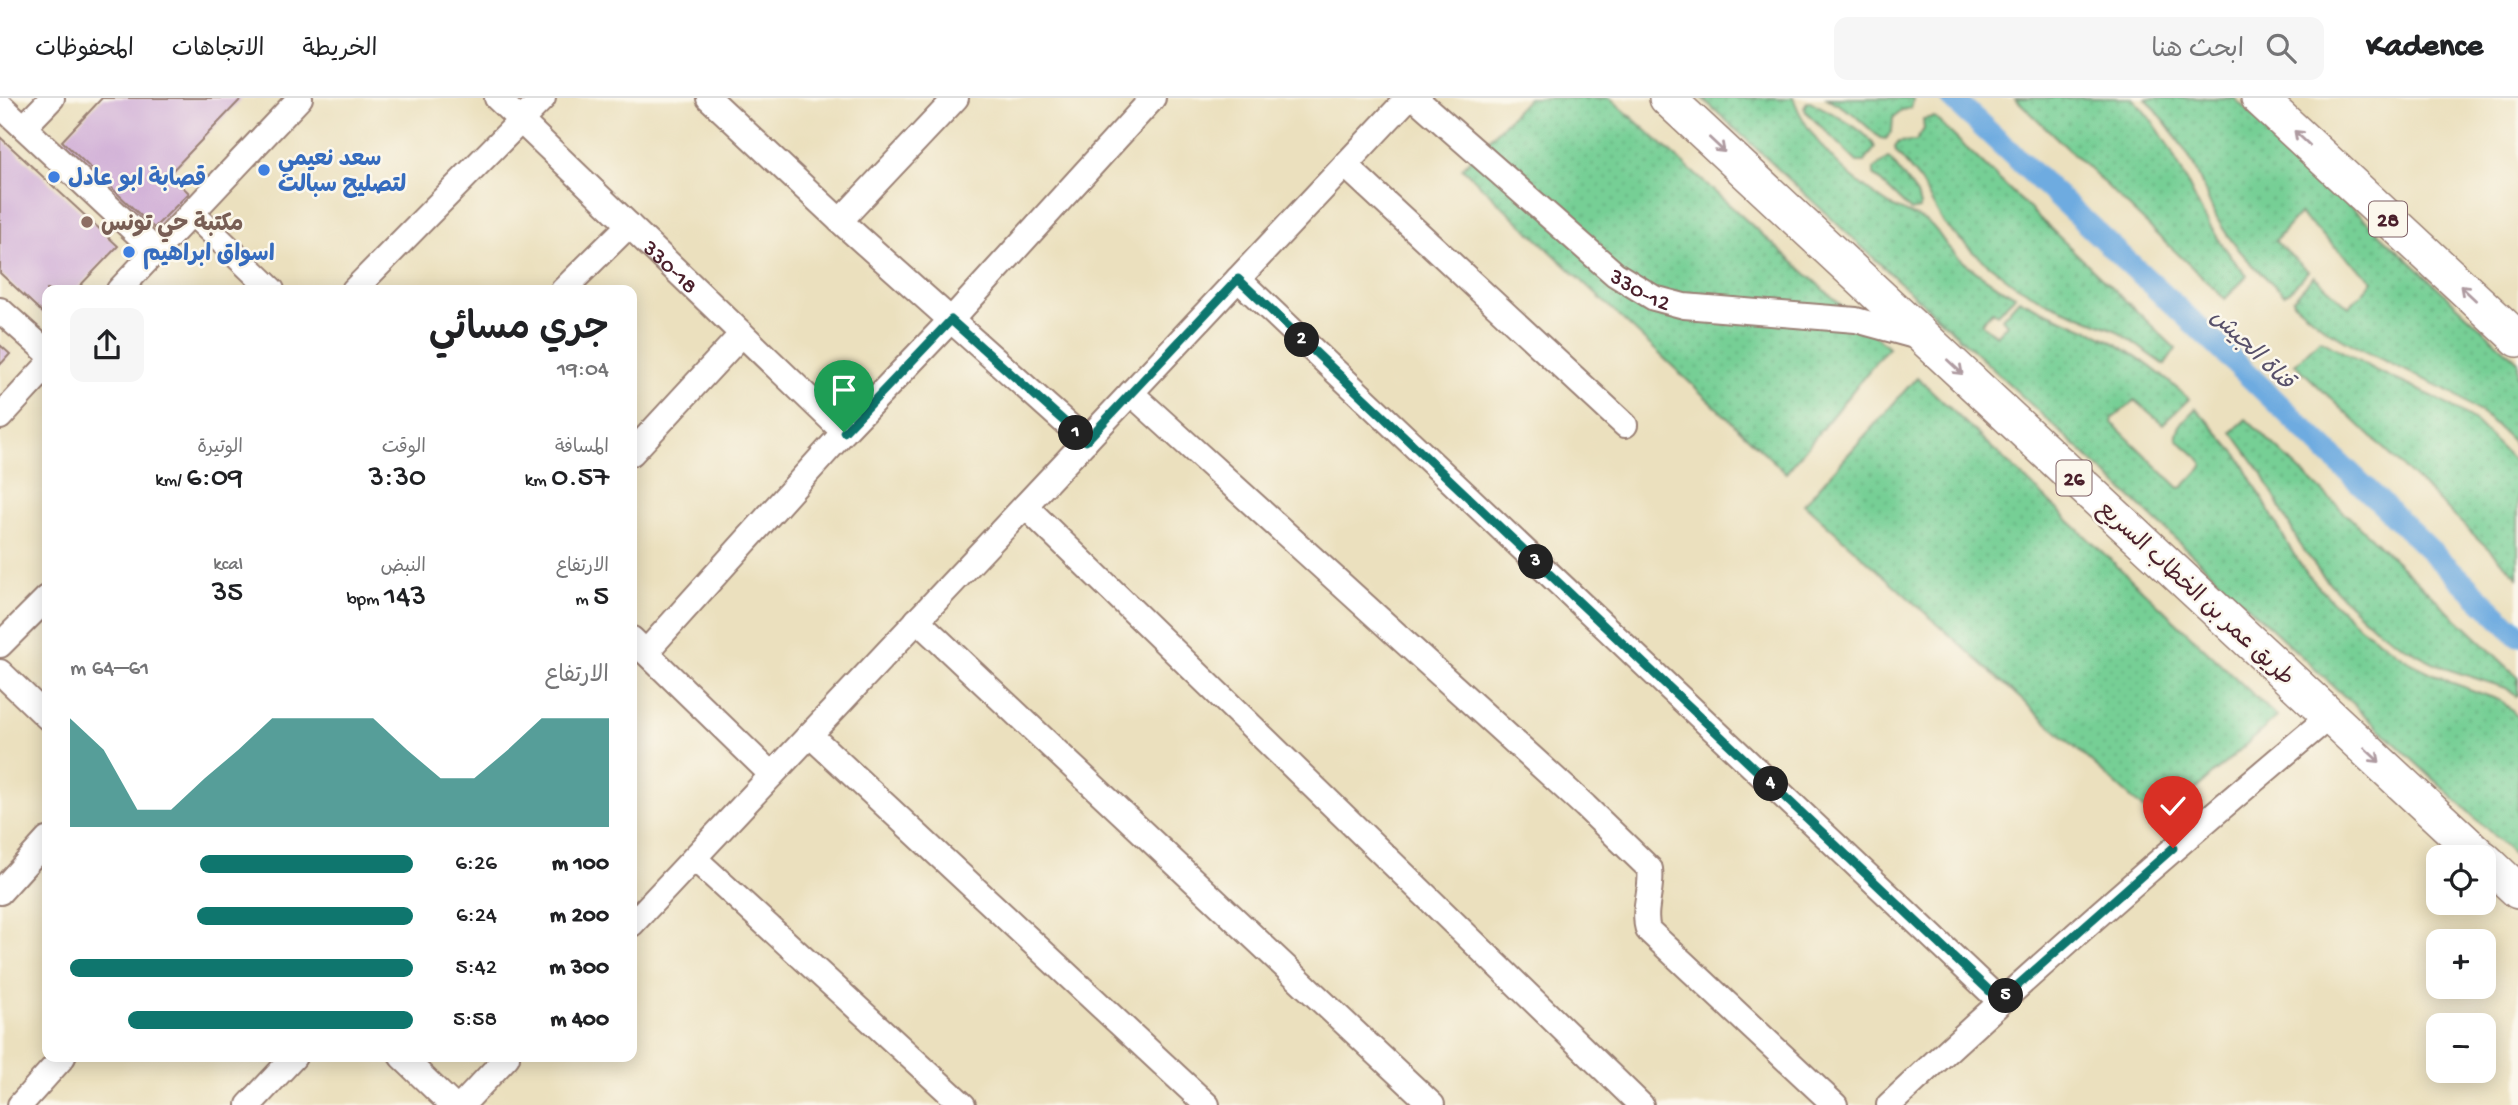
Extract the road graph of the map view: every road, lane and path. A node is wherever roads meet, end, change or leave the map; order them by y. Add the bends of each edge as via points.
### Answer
1 (52, 98) edge
2 (300, 98) edge
3 (497, 98) edge
4 (542, 98) edge
5 (956, 98) edge
6 (1408, 98) edge
7 (1415, 98) edge
8 (1667, 98) edge
9 (2259, 98) edge
10 (1143, 101) edge
11 (720, 102) edge
12 (0, 105) edge
13 (521, 121) junction
14 (24, 127) junction
15 (1345, 165) junction
16 (192, 213) junction
17 (840, 221) junction
18 (629, 225) junction
19 (156, 251) junction
20 (1238, 279) junction
21 (124, 285) edge
22 (267, 285) edge
23 (359, 285) edge
24 (569, 285) edge
25 (0, 310) edge
26 (951, 320) junction
27 (742, 334) junction
28 (2518, 339) edge
29 (1927, 341) junction
30 (42, 348) edge
31 (42, 371) edge
32 (1131, 393) junction
33 (0, 416) edge
34 (1625, 425) dead end
35 (844, 432) junction
36 (1086, 441) junction
37 (637, 448) edge
38 (1025, 506) junction
39 (42, 603) edge
40 (917, 620) junction
41 (0, 645) edge
42 (639, 645) edge
43 (2, 677) edge
44 (42, 713) edge
45 (2330, 716) junction
46 (810, 735) junction
47 (772, 775) junction
48 (2469, 845) edge
49 (42, 846) edge
50 (694, 858) junction
51 (2496, 870) edge
52 (2518, 891) edge
53 (0, 892) edge
54 (637, 915) edge
55 (2000, 1001) junction
56 (59, 1062) edge
57 (289, 1062) edge
58 (407, 1062) edge
59 (502, 1062) edge
60 (20, 1105) edge
61 (249, 1105) edge
62 (452, 1105) edge
63 (462, 1105) edge
64 (963, 1105) edge
65 (1207, 1105) edge
66 (1432, 1105) edge
67 (1641, 1105) edge
68 (1835, 1105) edge
69 (1889, 1105) edge

1 - 14 street
2 - 16 street
3 - 13 street, 330-18
4 - 13 street
5 - 17 street
6 - 15 street
7 - 29 street, 330-12 via 1640,292 1684,306 1856,320
8 -> 29 highway, طريق عمر بن الخطاب السريع / 26
28 -> 9 highway, 28
10 - 26 street
11 - 17 street
12 - 14 street
13 - 18 street, 330-18
13 - 23 street
14 - 19 street
15 - 20 street
15 - 34 street
16 - 19 street
16 - 22 street
17 - 26 street
18 - 24 street
18 - 27 street, 330-18
19 - 21 street
20 - 32 street
20 - 55 street
25 - 30 street
26 - 35 street
26 - 36 street
27 - 35 street, 330-18
27 - 37 street
29 -> 45 highway, طريق عمر بن الخطاب السريع / 26
31 - 33 street
32 - 36 street
32 - 68 street via 1650,869 1648,930
35 - 42 street
36 - 38 street
38 - 40 street
38 - 67 street
39 - 41 street
40 - 46 street
40 - 66 street
42 - 47 street
43 - 44 street
45 -> 48 highway, طريق عمر بن الخطاب السريع / 26
45 - 55 street
46 - 47 street
46 - 65 street
47 - 50 street
49 - 53 street
50 - 54 street
50 - 64 street
51 - 52 highway, طريق عمر بن الخطاب السريع / 26
55 - 69 street
56 - 60 street
57 - 61 street
58 - 62 street
59 - 63 street

